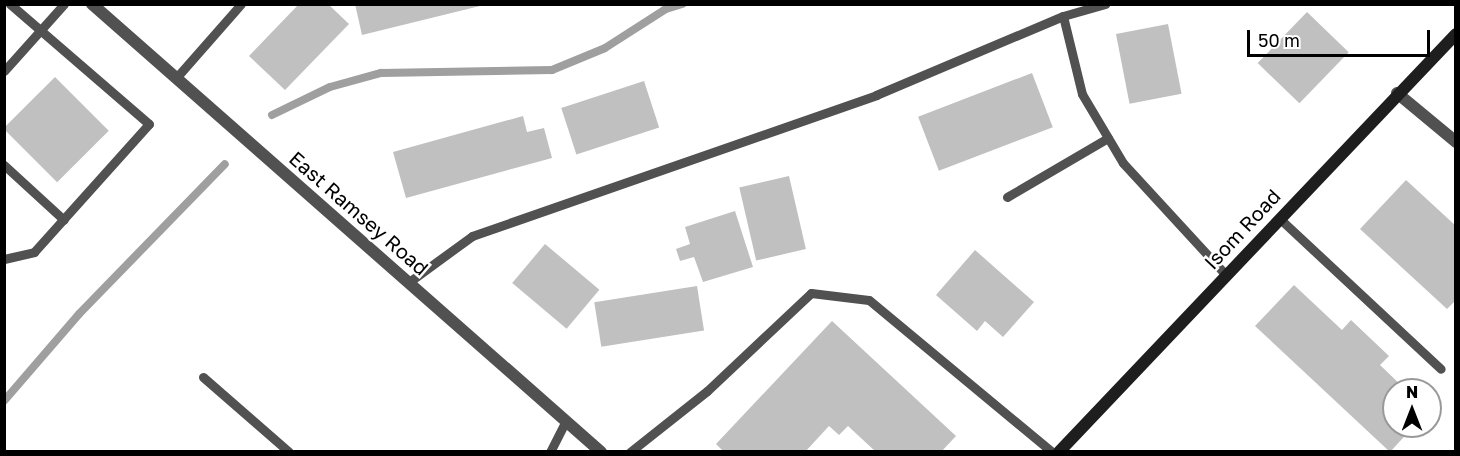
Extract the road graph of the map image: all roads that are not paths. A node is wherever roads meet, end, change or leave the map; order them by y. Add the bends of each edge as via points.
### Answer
1 (10, 4) edge
2 (64, 4) edge
3 (92, 4) edge
4 (241, 4) edge
5 (1105, 4) edge
6 (1063, 16) junction
7 (41, 30) junction
8 (1455, 34) edge
9 (4, 70) edge
10 (176, 78) junction
11 (1397, 93) junction
12 (1108, 138) junction
13 (1455, 142) edge
14 (4, 165) edge
15 (1007, 197) dead end
16 (1279, 218) junction
17 (64, 220) junction
18 (4, 259) edge
19 (1226, 275) junction
20 (409, 282) junction
21 (1441, 369) dead end
22 (203, 377) dead end
23 (566, 421) junction
24 (289, 452) edge
25 (550, 452) edge
26 (601, 452) edge
27 (630, 452) edge
28 (1052, 452) edge
29 (1059, 452) edge

1 - 7 lane
2 - 7 lane
3 - 10 street, East Ramsey Road
4 - 10 lane
5 - 6 lane
6 - 12 lane via 1082,94
6 - 20 lane via 876,95 472,236
7 - 9 lane
7 - 17 lane via 149,124
8 - 11 street, Isom Road
10 - 20 street, East Ramsey Road
11 - 13 street
11 - 16 street, Isom Road
12 - 15 lane
12 - 19 lane via 1123,163
14 - 17 lane
16 - 19 street, Isom Road
16 - 21 lane
17 - 18 lane via 34,252
19 - 29 street, Isom Road
20 - 23 street, East Ramsey Road
22 - 24 lane
23 - 25 lane
23 - 26 street, East Ramsey Road
27 - 28 lane via 707,391 811,293 869,300

